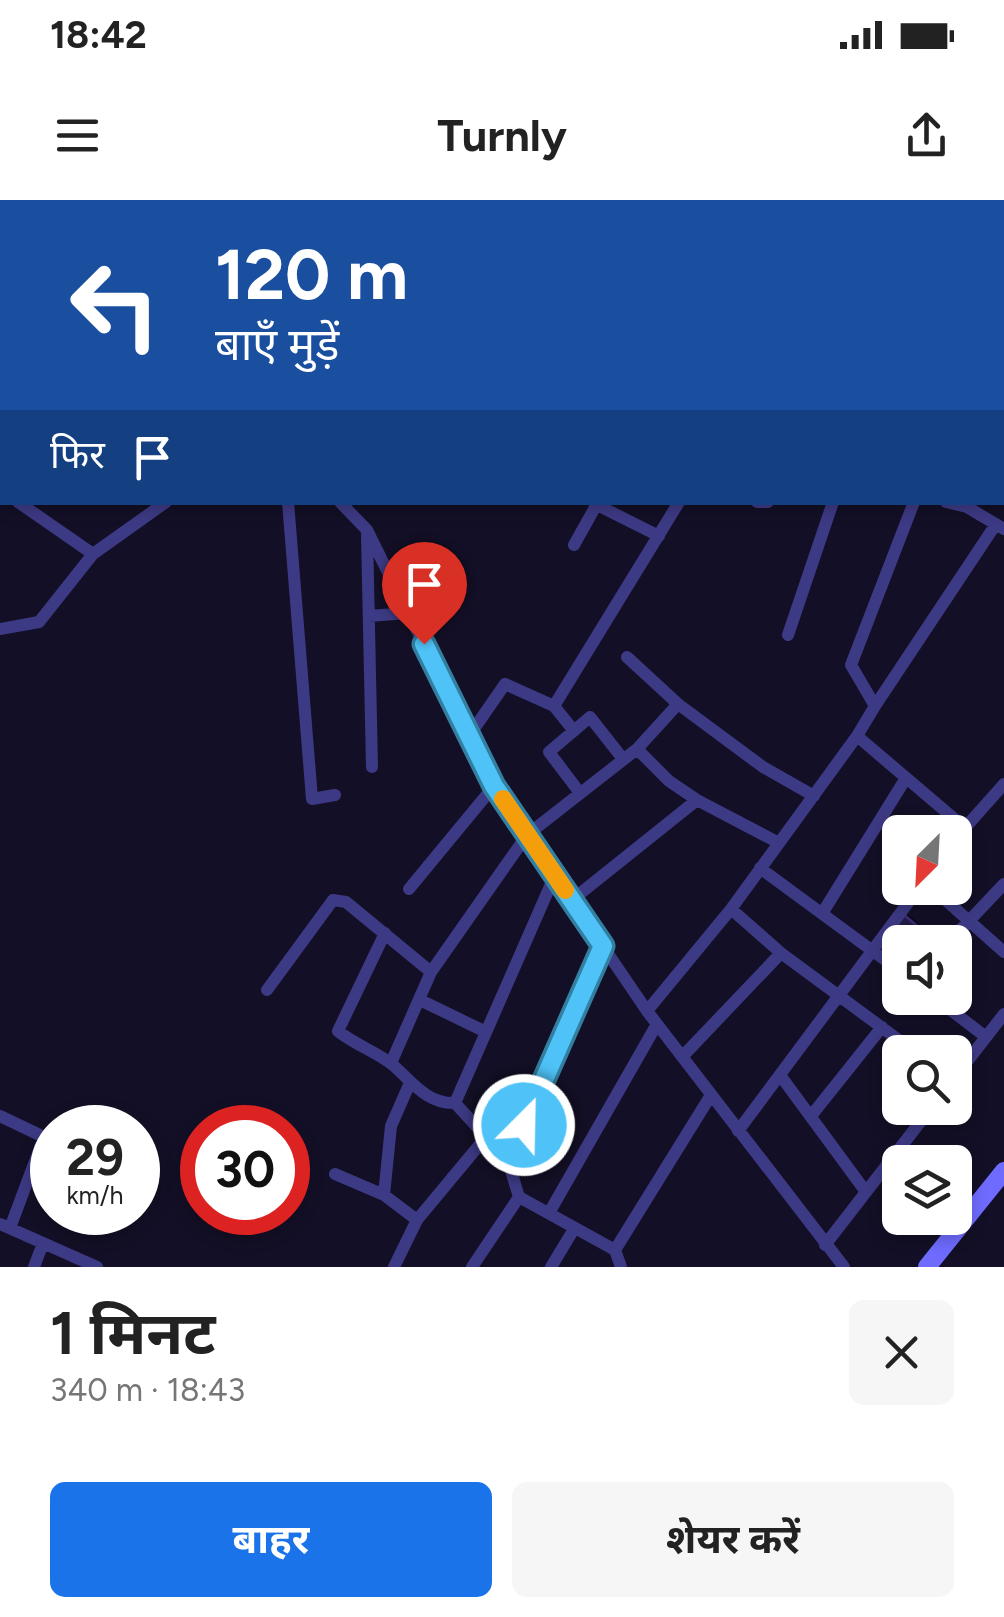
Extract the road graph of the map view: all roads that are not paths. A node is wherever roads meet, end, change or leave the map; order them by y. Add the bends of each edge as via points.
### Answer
1 (22, 505) edge
2 (162, 505) edge
3 (288, 505) edge
4 (343, 505) edge
5 (597, 505) edge
6 (600, 505) edge
7 (677, 505) edge
8 (832, 505) edge
9 (913, 505) edge
10 (968, 505) edge
11 (1000, 526) edge
12 (367, 530) junction
13 (658, 536) junction
14 (574, 546) dead end
15 (93, 554) junction
16 (408, 613) junction
17 (369, 616) junction
18 (0, 628) edge
19 (788, 635) dead end
20 (626, 657) dead end
21 (678, 704) junction
22 (554, 706) junction
23 (875, 706) junction
24 (574, 731) junction
25 (469, 736) junction
26 (858, 736) junction
27 (637, 749) junction
28 (624, 759) junction
29 (372, 767) dead end
30 (906, 778) junction
31 (1004, 784) edge
32 (494, 786) junction
33 (580, 792) junction
34 (336, 795) dead end
35 (814, 796) junction
36 (697, 800) junction
37 (942, 815) edge
38 (972, 820) edge
39 (527, 834) junction
40 (779, 843) junction
41 (760, 868) junction
42 (554, 875) junction
43 (1004, 884) edge
44 (409, 888) dead end
45 (572, 900) junction
46 (906, 905) edge
47 (952, 905) edge
48 (730, 909) junction
49 (823, 912) junction
50 (970, 921) junction
51 (966, 925) edge
52 (386, 933) junction
53 (603, 946) junction
54 (872, 951) junction
55 (1004, 952) edge
56 (781, 953) junction
57 (882, 958) edge
58 (430, 972) junction
59 (268, 990) dead end
60 (839, 996) junction
61 (422, 1001) junction
62 (647, 1011) junction
63 (1004, 1014) edge
64 (957, 1015) edge
65 (657, 1024) junction
66 (882, 1027) junction
67 (486, 1032) junction
68 (892, 1035) edge
69 (986, 1037) junction
70 (972, 1055) edge
71 (682, 1058) junction
72 (391, 1063) junction
73 (780, 1074) junction
74 (409, 1085) junction
75 (711, 1095) junction
76 (455, 1102) junction
77 (0, 1116) edge
78 (810, 1116) junction
79 (918, 1125) edge
80 (738, 1131) junction
81 (486, 1137) junction
82 (508, 1161) junction
83 (1004, 1170) edge
84 (335, 1174) dead end
85 (866, 1192) junction
86 (384, 1196) junction
87 (519, 1197) junction
88 (548, 1213) junction
89 (417, 1220) junction
90 (5, 1226) edge
91 (574, 1230) junction
92 (43, 1243) junction
93 (825, 1244) junction
94 (615, 1250) junction
95 (34, 1267) edge
96 (97, 1267) edge
97 (394, 1267) edge
98 (472, 1267) edge
99 (551, 1267) edge
100 (622, 1267) edge
101 (844, 1267) edge
102 (927, 1267) edge

1 - 15 street
2 - 15 street
3 - 34 street via 312,799
4 - 12 street
5 - 14 street
6 - 13 street
7 - 13 street
8 - 19 street
9 - 23 street via 852,665
10 - 11 street
11 - 23 street
12 - 16 street
12 - 17 street
13 - 22 street
15 - 18 street via 39,622
16 - 17 street
16 - 25 street
17 - 29 street
20 - 21 street
21 - 27 street
21 - 35 street
22 - 24 street
22 - 25 street via 505,684
23 - 26 street
24 - 28 street via 590,717
24 - 33 street via 549,752
25 - 32 street
26 - 30 street
26 - 35 street
27 - 28 street
27 - 36 street
28 - 33 street
30 - 37 street
30 - 49 street
31 - 38 street
32 - 39 street
32 - 44 street
33 - 39 street
35 - 40 street
36 - 40 street
36 - 45 street
39 - 42 street
39 - 58 street
40 - 41 street
41 - 48 street
41 - 49 street
42 - 45 street
42 - 67 street
43 - 50 street
45 - 53 street
46 - 54 street
47 - 50 street
48 - 56 street
48 - 62 street
49 - 54 street
50 - 51 street
50 - 55 street
52 - 58 street
52 - 59 street via 346,902 333,900
52 - 72 street via 338,1031
53 - 62 street
53 - 82 street
54 - 57 street
54 - 60 street
56 - 60 street
56 - 71 street
58 - 61 street
60 - 66 street
60 - 73 street
61 - 67 street
61 - 72 street
62 - 65 street
63 - 69 street
64 - 69 street
65 - 71 street
65 - 88 street
66 - 68 street
66 - 78 street
67 - 76 street
69 - 70 street
71 - 75 street
72 - 74 street
73 - 78 street
73 - 80 street
74 - 76 street
74 - 86 street via 391,1126
75 - 80 street
75 - 94 street
76 - 81 street
77 - 90 street via 44,1137
78 - 85 street
79 - 85 street
80 - 93 street
81 - 82 street
81 - 89 street
82 - 87 street
83 - 102 street
84 - 86 street
85 - 93 street
86 - 89 street
87 - 88 street
87 - 98 street
88 - 91 street
89 - 97 street
90 - 92 street
91 - 94 street
91 - 99 street
92 - 95 street
92 - 96 street
93 - 101 street
94 - 100 street

